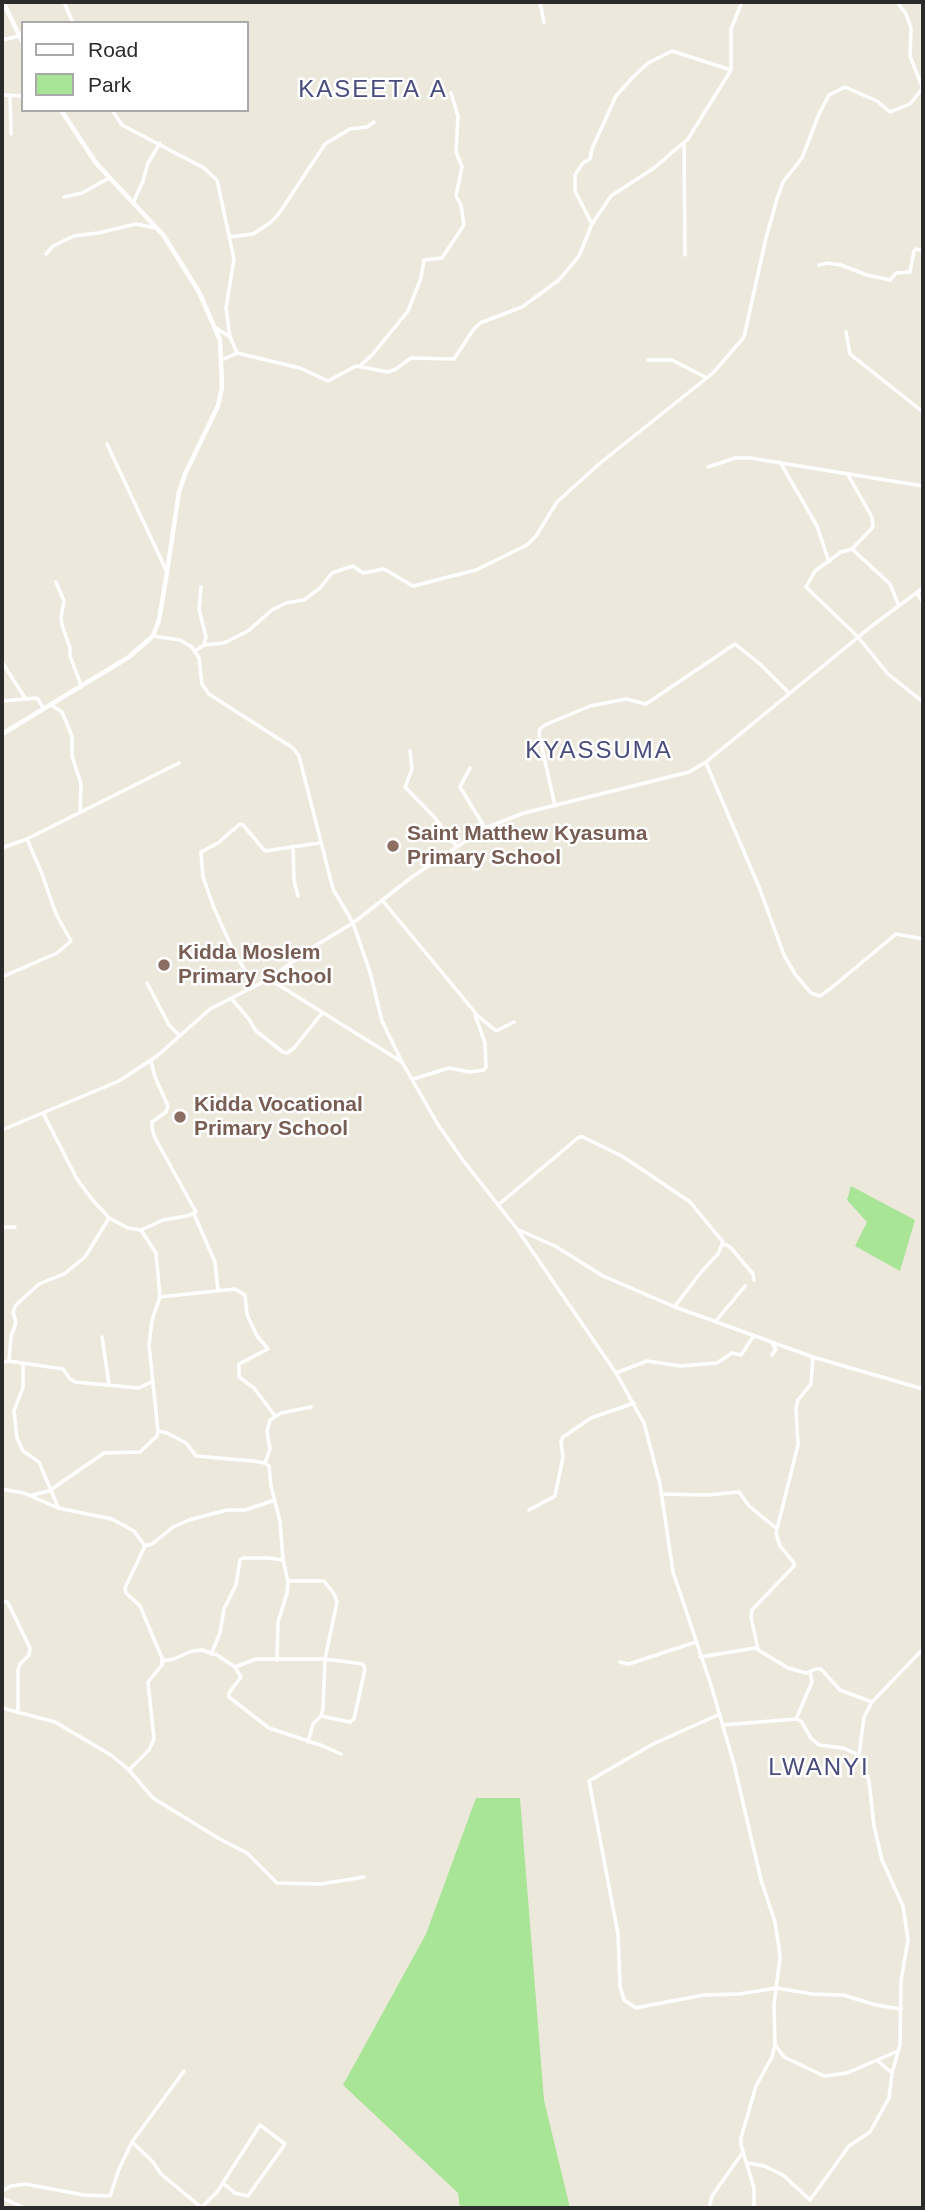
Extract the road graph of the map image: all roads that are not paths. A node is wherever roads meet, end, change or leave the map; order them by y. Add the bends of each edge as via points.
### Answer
1 (3, 2) edge
2 (64, 2) edge
3 (540, 2) edge
4 (736, 2) edge
5 (742, 2) edge
6 (897, 2) edge
7 (739, 7) junction
8 (72, 21) edge
9 (544, 23) dead end
10 (19, 36) junction
11 (2, 40) edge
12 (21, 40) edge
13 (731, 70) junction
14 (923, 71) edge
15 (916, 72) junction
16 (923, 89) edge
17 (451, 93) dead end
18 (2, 95) edge
19 (10, 95) junction
20 (21, 96) edge
21 (62, 112) edge
22 (113, 112) edge
23 (374, 122) dead end
24 (11, 134) dead end
25 (160, 143) junction
26 (684, 144) junction
27 (109, 178) junction
28 (64, 197) dead end
29 (132, 202) junction
30 (592, 225) junction
31 (158, 228) junction
32 (229, 237) junction
33 (923, 251) edge
34 (46, 254) dead end
35 (685, 255) dead end
36 (819, 265) dead end
37 (216, 328) junction
38 (846, 332) dead end
39 (230, 337) junction
40 (237, 353) junction
41 (222, 360) junction
42 (648, 360) dead end
43 (360, 366) junction
44 (707, 378) junction
45 (923, 412) edge
46 (107, 444) dead end
47 (780, 462) junction
48 (708, 467) dead end
49 (848, 475) junction
50 (923, 486) edge
51 (852, 549) junction
52 (829, 562) junction
53 (167, 572) junction
54 (56, 582) dead end
55 (201, 587) dead end
56 (923, 588) edge
57 (917, 593) junction
58 (923, 603) edge
59 (899, 606) junction
60 (153, 636) junction
61 (858, 637) junction
62 (204, 645) junction
63 (195, 651) junction
64 (2, 662) edge
65 (82, 687) junction
66 (790, 693) junction
67 (25, 698) junction
68 (2, 701) edge
69 (923, 702) edge
70 (51, 704) junction
71 (44, 709) junction
72 (2, 734) edge
73 (410, 751) dead end
74 (706, 762) junction
75 (179, 763) dead end
76 (470, 768) dead end
77 (555, 806) junction
78 (80, 812) junction
79 (485, 828) junction
80 (27, 839) junction
81 (320, 842) junction
82 (293, 845) junction
83 (457, 847) junction
84 (2, 848) edge
85 (298, 896) dead end
86 (382, 900) junction
87 (354, 923) junction
88 (923, 939) edge
89 (2, 977) edge
90 (269, 979) junction
91 (147, 983) dead end
92 (254, 986) junction
93 (231, 998) junction
94 (474, 1012) junction
95 (322, 1013) junction
96 (514, 1022) dead end
97 (180, 1036) junction
98 (151, 1061) junction
99 (402, 1062) junction
100 (413, 1079) junction
101 (43, 1113) junction
102 (2, 1130) edge
103 (498, 1205) junction
104 (194, 1214) junction
105 (109, 1218) junction
106 (2, 1227) edge
107 (15, 1227) dead end
108 (517, 1229) junction
109 (141, 1230) junction
110 (721, 1247) junction
111 (754, 1280) dead end
112 (745, 1286) dead end
113 (218, 1292) junction
114 (160, 1297) junction
115 (675, 1307) junction
116 (715, 1322) junction
117 (753, 1336) junction
118 (102, 1337) dead end
119 (772, 1343) junction
120 (772, 1355) dead end
121 (813, 1357) junction
122 (9, 1360) junction
123 (2, 1362) edge
124 (23, 1364) junction
125 (616, 1373) junction
126 (153, 1381) junction
127 (109, 1384) junction
128 (923, 1388) edge
129 (634, 1404) junction
130 (311, 1407) dead end
131 (275, 1416) junction
132 (158, 1431) junction
133 (265, 1463) junction
134 (2, 1489) edge
135 (49, 1491) junction
136 (661, 1494) junction
137 (32, 1495) junction
138 (275, 1500) junction
139 (58, 1508) junction
140 (529, 1510) dead end
141 (776, 1528) junction
142 (145, 1546) junction
143 (283, 1560) junction
144 (288, 1581) junction
145 (2, 1601) edge
146 (696, 1643) junction
147 (923, 1648) edge
148 (758, 1649) junction
149 (211, 1654) junction
150 (701, 1657) junction
151 (325, 1659) junction
152 (277, 1660) junction
153 (162, 1661) junction
154 (621, 1662) dead end
155 (235, 1667) junction
156 (810, 1672) junction
157 (872, 1702) junction
158 (2, 1708) edge
159 (18, 1713) junction
160 (720, 1714) junction
161 (321, 1716) junction
162 (796, 1719) junction
163 (723, 1725) junction
164 (308, 1742) junction
165 (341, 1754) dead end
166 (859, 1755) junction
167 (129, 1770) junction
168 (363, 1877) dead end
169 (777, 1988) junction
170 (901, 2009) junction
171 (775, 2045) junction
172 (898, 2051) junction
173 (772, 2057) junction
174 (784, 2057) junction
175 (878, 2061) junction
176 (184, 2071) dead end
177 (892, 2073) junction
178 (132, 2142) junction
179 (743, 2152) junction
180 (748, 2164) junction
181 (223, 2183) junction
182 (2, 2190) edge
183 (2, 2198) edge
184 (26, 2208) edge
185 (201, 2208) edge
186 (709, 2208) edge
187 (754, 2208) edge

1 - 10 street
2 - 8 street
3 - 9 street
4 - 7 street
5 - 7 street
6 - 15 street via 911,28 908,48
7 - 13 street via 731,29
10 - 11 street
10 - 12 street
13 - 26 street
13 - 30 street via 672,51 648,63 616,96 590,159 575,175 579,200
14 - 15 street
15 - 16 street
16 - 44 street via 910,104 890,112 845,87 829,95 802,158 783,182 777,199 744,337
17 - 43 street via 458,116 456,152 462,167 456,196 464,225 442,258 424,260 408,311
18 - 19 street
19 - 20 street
19 - 24 street
21 - 27 street
22 - 25 street via 122,125
23 - 32 street via 349,129 325,144 270,223 253,234
25 - 29 street
25 - 32 street via 215,177
26 - 30 street via 611,196
26 - 35 street
27 - 28 street
27 - 29 street
29 - 31 street
30 - 43 street via 579,256 559,280 522,307 480,323 454,359 411,358 388,372
31 - 34 street via 136,224 74,236
31 - 37 street
32 - 39 street via 234,259 226,301
33 - 36 street via 914,251 910,272 896,273 890,280 841,265
37 - 39 street
37 - 41 street
38 - 45 street via 850,354
39 - 40 street
40 - 41 street
40 - 43 street via 300,368 328,381
41 - 53 street via 218,406 179,492
42 - 44 street via 672,360
44 - 62 street via 574,486 527,545 476,570 412,586 384,569 363,573 353,566 332,573 304,600 272,610 248,631 224,643
46 - 53 street
47 - 48 street via 734,458
47 - 49 street
47 - 52 street via 817,526
49 - 50 street
49 - 51 street via 873,527
51 - 52 street
51 - 59 street via 890,584
52 - 61 street via 815,571 806,587
53 - 60 street
54 - 65 street via 64,601 62,625
55 - 62 street via 198,609
56 - 57 street
57 - 58 street
57 - 59 street
59 - 61 street
60 - 63 street via 180,639
60 - 65 street
61 - 66 street
61 - 69 street via 888,674
62 - 63 street
63 - 81 street via 202,684 209,694 299,756
64 - 67 street
65 - 70 street
66 - 74 street
66 - 77 street via 735,644 646,704 626,699 590,706 544,724 539,734
67 - 68 street
67 - 71 street via 39,699
70 - 71 street
70 - 78 street via 62,712 72,736 72,756 81,784
71 - 72 street
73 - 83 street via 412,769 405,787
74 - 77 street via 689,772
74 - 88 street via 783,955 811,993 820,996 896,934
75 - 78 street
76 - 79 street via 460,785
77 - 79 street
78 - 80 street
79 - 83 street
80 - 84 street
80 - 89 street via 71,942
81 - 82 street
81 - 87 street via 332,889
82 - 85 street
82 - 92 street via 265,851 240,824 200,855 214,908
83 - 86 street
86 - 87 street
86 - 94 street
87 - 90 street
87 - 99 street via 382,1021
90 - 92 street
90 - 95 street
91 - 97 street via 169,1025
92 - 93 street
93 - 95 street via 256,1031 287,1053
93 - 97 street via 210,1009
94 - 96 street via 496,1031
94 - 100 street via 485,1043 484,1070 449,1068
95 - 99 street
97 - 98 street
98 - 101 street via 119,1081
98 - 104 street via 168,1106 152,1122 152,1129
99 - 100 street
100 - 103 street via 437,1123
101 - 102 street
101 - 105 street via 77,1179
103 - 108 street
103 - 110 street via 583,1137 622,1156 690,1202 722,1239
104 - 109 street
104 - 113 street via 215,1262
105 - 109 street
105 - 122 street via 85,1257 39,1284 13,1308 16,1322
106 - 107 street
108 - 115 street via 603,1276
108 - 125 street
109 - 114 street via 156,1253
110 - 111 street via 731,1248
110 - 115 street
112 - 116 street
113 - 114 street
113 - 131 street via 235,1289 246,1297 247,1315 268,1349 239,1364 239,1377 254,1388
114 - 126 street via 149,1345
115 - 116 street
116 - 117 street
117 - 119 street
117 - 125 street via 741,1355 732,1353 717,1363 680,1367 647,1361
118 - 127 street
119 - 120 street via 776,1349
119 - 121 street
121 - 128 street
121 - 141 street via 811,1384 798,1400 798,1445
122 - 123 street
122 - 124 street
124 - 127 street via 63,1369 75,1382
124 - 135 street via 23,1387 14,1411 17,1438 23,1451 38,1462
125 - 129 street
126 - 127 street via 139,1388
126 - 132 street
129 - 136 street via 644,1423
129 - 140 street via 591,1418 563,1437 564,1457 555,1496
130 - 131 street
131 - 133 street via 268,1426 270,1448
132 - 133 street via 186,1443 197,1456
132 - 135 street via 140,1452 104,1453
133 - 138 street
134 - 137 street
135 - 137 street
135 - 139 street
136 - 141 street via 739,1492
136 - 146 street via 673,1572
137 - 139 street
138 - 142 street via 189,1520
138 - 143 street
139 - 142 street via 112,1519 134,1531
141 - 148 street via 780,1546 794,1563 752,1609
142 - 153 street via 125,1588 140,1606
143 - 144 street
143 - 149 street via 240,1560 236,1586
144 - 151 street via 324,1581 334,1594 337,1602
144 - 152 street via 278,1622
145 - 159 street via 8,1602 30,1648 18,1670
146 - 150 street
146 - 154 street via 629,1664
147 - 157 street
148 - 150 street
148 - 156 street via 782,1666
149 - 153 street via 192,1651
149 - 155 street
150 - 160 street
151 - 152 street
151 - 161 street
151 - 161 street via 363,1664 365,1669 354,1719
152 - 155 street via 251,1659
153 - 167 street via 148,1682 154,1740
155 - 164 street via 241,1677 229,1697 269,1728
156 - 157 street via 821,1669 841,1690
156 - 162 street via 812,1682
157 - 166 street via 864,1717
158 - 159 street
159 - 167 street via 55,1722
160 - 163 street
160 - 169 street via 653,1744 589,1781 618,1934 620,1986 624,2000 635,2008
161 - 164 street via 313,1724
162 - 163 street
162 - 166 street via 819,1745
163 - 169 street via 775,1922 780,1958
164 - 165 street
166 - 170 street via 869,1781 882,1860 903,1906 907,1928
167 - 168 street via 153,1798 247,1853 277,1883 321,1884
169 - 170 street via 842,1995
169 - 171 street
170 - 172 street
171 - 173 street
171 - 174 street
172 - 175 street
172 - 177 street
173 - 174 street
173 - 179 street via 756,2086 741,2138
174 - 175 street via 824,2076
175 - 177 street
176 - 178 street
177 - 180 street via 890,2098 870,2132 849,2146 810,2200 783,2175
178 - 182 street via 110,2196 25,2185
178 - 185 street via 161,2175
179 - 180 street
179 - 186 street via 712,2196
180 - 187 street
181 - 181 street via 260,2125 285,2144 248,2196 234,2193
181 - 185 street
183 - 184 street

